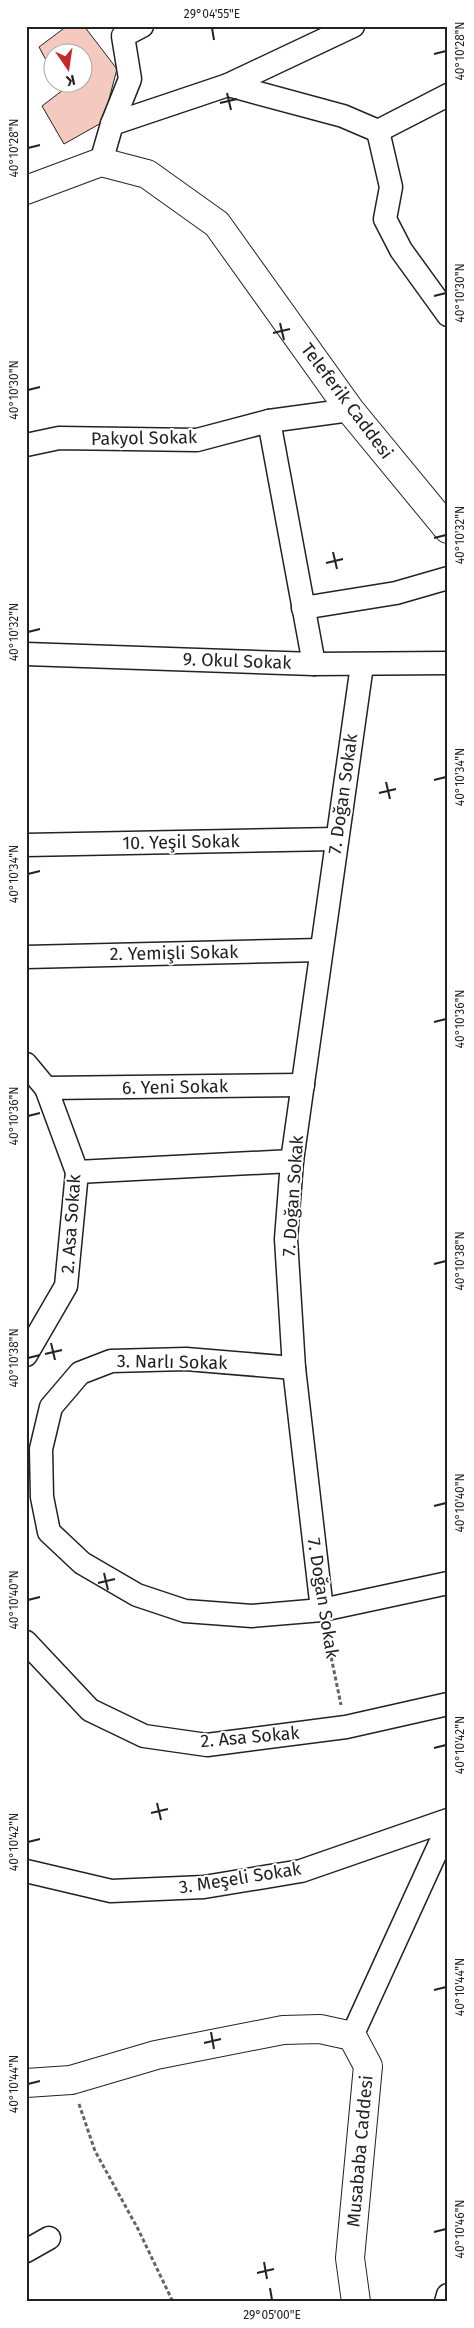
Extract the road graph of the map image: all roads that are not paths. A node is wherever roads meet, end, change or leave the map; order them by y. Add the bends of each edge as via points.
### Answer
1 (353, 26) edge
2 (127, 29) edge
3 (228, 85) junction
4 (448, 95) edge
5 (112, 124) junction
6 (378, 131) junction
7 (101, 162) junction
8 (26, 190) edge
9 (448, 315) edge
10 (350, 410) junction
11 (269, 421) junction
12 (26, 445) edge
13 (448, 529) edge
14 (448, 578) edge
15 (303, 608) junction
16 (26, 654) edge
17 (448, 663) edge
18 (314, 664) junction
19 (362, 665) junction
20 (336, 840) junction
21 (26, 845) edge
22 (321, 950) junction
23 (26, 956) edge
24 (26, 1064) edge
25 (303, 1085) junction
26 (46, 1088) junction
27 (292, 1161) junction
28 (77, 1172) junction
29 (26, 1355) edge
30 (294, 1368) junction
31 (26, 1500) edge
32 (49, 1532) junction
33 (448, 1583) edge
34 (322, 1610) junction
35 (26, 1642) edge
36 (448, 1704) edge
37 (448, 1820) edge
38 (448, 1826) edge
39 (26, 1871) edge
40 (352, 2036) junction
41 (26, 2083) edge
42 (49, 2238) dead end
43 (26, 2251) edge
44 (448, 2295) edge
45 (356, 2302) edge
46 (446, 2302) edge

1 - 3 street
2 - 5 street via 130,79
3 - 5 street
3 - 6 street via 343,116
4 - 6 street
5 - 7 street
6 - 9 street via 391,187 385,219 401,250
7 - 8 main road
7 - 10 main road, Teleferik Caddesi via 147,174 217,224
10 - 11 street, Pakyol Sokak
10 - 13 main road, Teleferik Caddesi
11 - 12 street, Pakyol Sokak via 197,440 59,438
11 - 15 street
14 - 15 street via 396,593
15 - 18 street
16 - 18 street, 9. Okul Sokak
17 - 19 street, 9. Okul Sokak
18 - 19 street, 9. Okul Sokak
19 - 20 street, 7. Doğan Sokak
20 - 21 street, 10. Yeşil Sokak
20 - 22 street, 7. Doğan Sokak
22 - 23 street, 2. Yemişli Sokak
22 - 25 street, 7. Doğan Sokak
24 - 26 street, 2. Asa Sokak
25 - 26 street, 6. Yeni Sokak
25 - 27 street, 7. Doğan Sokak
26 - 28 street, 2. Asa Sokak
27 - 28 street
27 - 30 street, 7. Doğan Sokak via 286,1240
28 - 29 street, 2. Asa Sokak via 66,1286
30 - 32 street, 3. Narlı Sokak via 186,1359 111,1360 80,1373 51,1407 41,1448 42,1497
30 - 34 street, 7. Doğan Sokak
31 - 32 street
32 - 34 street via 82,1563 137,1594 185,1611 252,1616
33 - 34 street
35 - 36 street, 2. Asa Sokak via 90,1710 144,1736 207,1745 346,1727
37 - 39 street, 3. Meşeli Sokak via 301,1871 204,1888 111,1890
38 - 40 street
40 - 41 main road via 320,2029 283,2030 156,2055 71,2080
40 - 45 main road, Musababa Caddesi via 368,2066 350,2258
42 - 43 street
44 - 46 street

